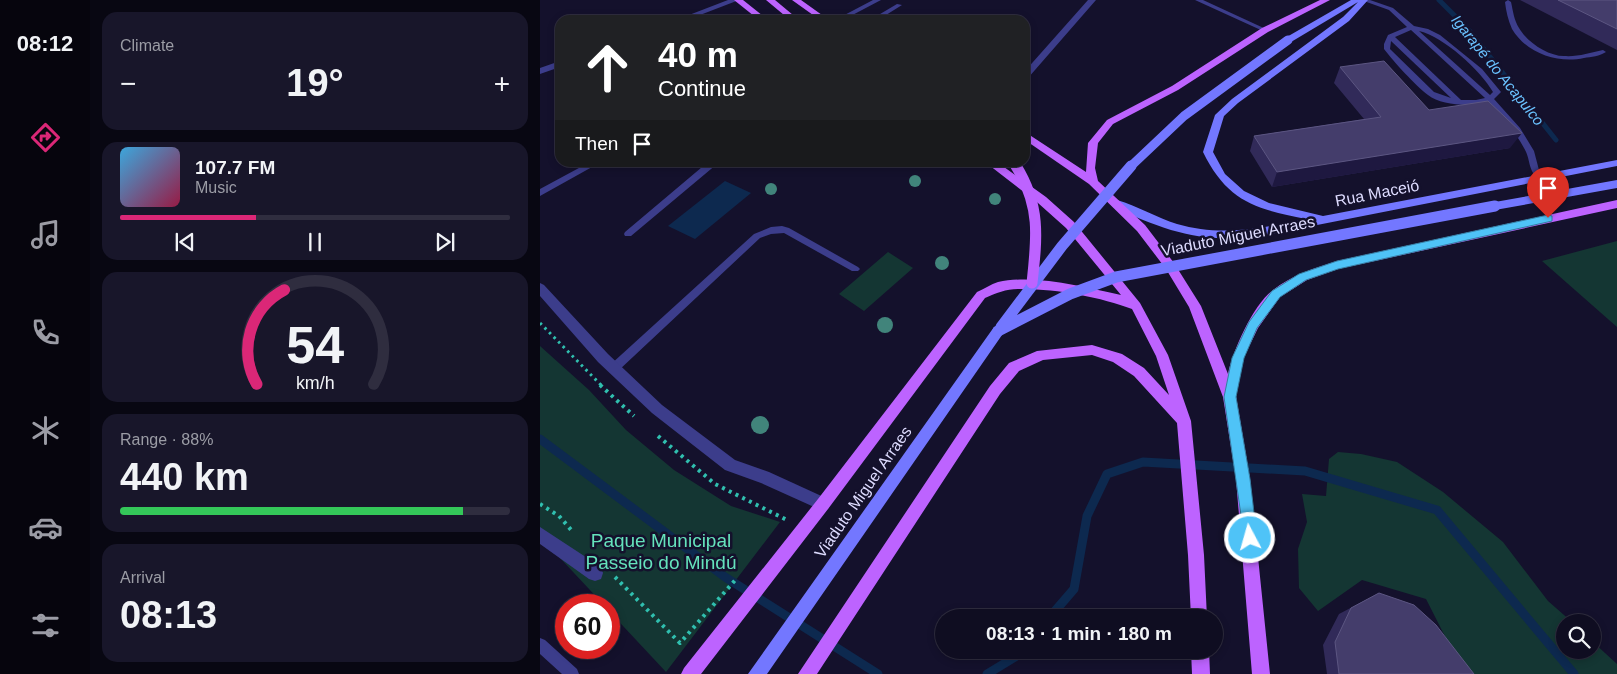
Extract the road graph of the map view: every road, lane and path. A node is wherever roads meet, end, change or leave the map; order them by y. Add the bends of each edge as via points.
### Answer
1 (737, 0) edge
2 (770, 0) edge
3 (796, 0) edge
4 (878, 0) edge
5 (1092, 0) edge
6 (1198, 0) edge
7 (1326, 0) edge
8 (1356, 0) edge
9 (1364, 0) edge
10 (1508, 2) dead end
11 (899, 5) dead end
12 (694, 15) edge
13 (757, 15) edge
14 (789, 15) edge
15 (818, 15) edge
16 (849, 15) edge
17 (882, 15) edge
18 (1412, 28) junction
19 (1265, 30) junction
20 (1390, 36) junction
21 (1603, 52) dead end
22 (555, 66) edge
23 (1030, 70) edge
24 (540, 71) edge
25 (1490, 99) junction
26 (1460, 103) junction
27 (1030, 138) edge
28 (1617, 162) edge
29 (589, 167) edge
30 (708, 167) edge
31 (997, 167) edge
32 (1016, 167) edge
33 (1541, 178) junction
34 (1093, 182) junction
35 (1617, 184) edge
36 (540, 193) edge
37 (1117, 204) junction
38 (1617, 204) edge
39 (1326, 219) junction
40 (628, 234) dead end
41 (855, 268) dead end
42 (1032, 283) junction
43 (540, 288) edge
44 (1136, 306) junction
45 (998, 331) junction
46 (614, 368) junction
47 (1230, 397) junction
48 (1184, 421) junction
49 (540, 504) edge
50 (823, 504) junction
51 (540, 535) edge
52 (578, 536) dead end
53 (602, 572) joint
54 (738, 576) dead end
55 (1198, 609) edge
56 (540, 645) edge
57 (1200, 659) edge
58 (572, 674) edge
59 (690, 674) edge
60 (756, 674) edge
61 (807, 674) edge
62 (1201, 674) edge
63 (1261, 674) edge

1 - 12 street
1 - 13 main road
2 - 14 main road
3 - 15 main road
4 - 16 lane
5 - 23 street
6 - 19 lane
7 - 19 main road
8 - 42 main road, Viaduto Miguel Arraes, bridge via 1288,40 1173,127 1128,169
9 - 18 lane via 1391,9
9 - 39 main road via 1346,19 1220,115 1208,152 1221,177 1242,194 1280,211
10 - 21 lane via 1510,19 1518,35 1545,53 1559,58 1576,58
11 - 17 lane
18 - 20 lane
18 - 25 lane
18 - 25 lane via 1443,39 1491,81 1497,92
19 - 34 main road via 1176,88 1110,122 1092,143 1090,168
20 - 26 lane
20 - 26 lane via 1386,44 1390,54 1424,88 1441,99
22 - 24 street
25 - 26 lane
25 - 33 lane via 1516,128
27 - 34 main road
28 - 33 main road, Rua Maceió
29 - 36 lane
30 - 40 lane
31 - 44 main road via 1070,225
32 - 42 main road, bridge via 1034,201 1037,227
33 - 39 main road, Rua Maceió
34 - 37 main road
35 - 45 main road, Viaduto Miguel Arraes, bridge via 1116,277 1084,286
37 - 39 main road, Rua Maceió via 1176,227 1214,235 1261,232
37 - 47 main road via 1170,266 1195,306
38 - 47 main road via 1346,263 1303,277 1276,294 1253,325 1238,358
41 - 46 lane via 786,230 766,231
42 - 45 main road, Viaduto Miguel Arraes, bridge
43 - 46 street
44 - 48 main road via 1162,355
44 - 50 main road via 1073,289 1018,284 981,294
45 - 60 main road, Viaduto Miguel Arraes
46 - 50 street via 657,409 730,465
47 - 63 main road via 1252,557
48 - 55 main road
48 - 61 main road via 1139,372 1117,358 1092,350 1042,355 1014,367 995,390
49 - 52 path via 559,516
50 - 59 main road
51 - 53 street
53 - 54 path via 680,643
56 - 58 lane
57 - 62 main road

